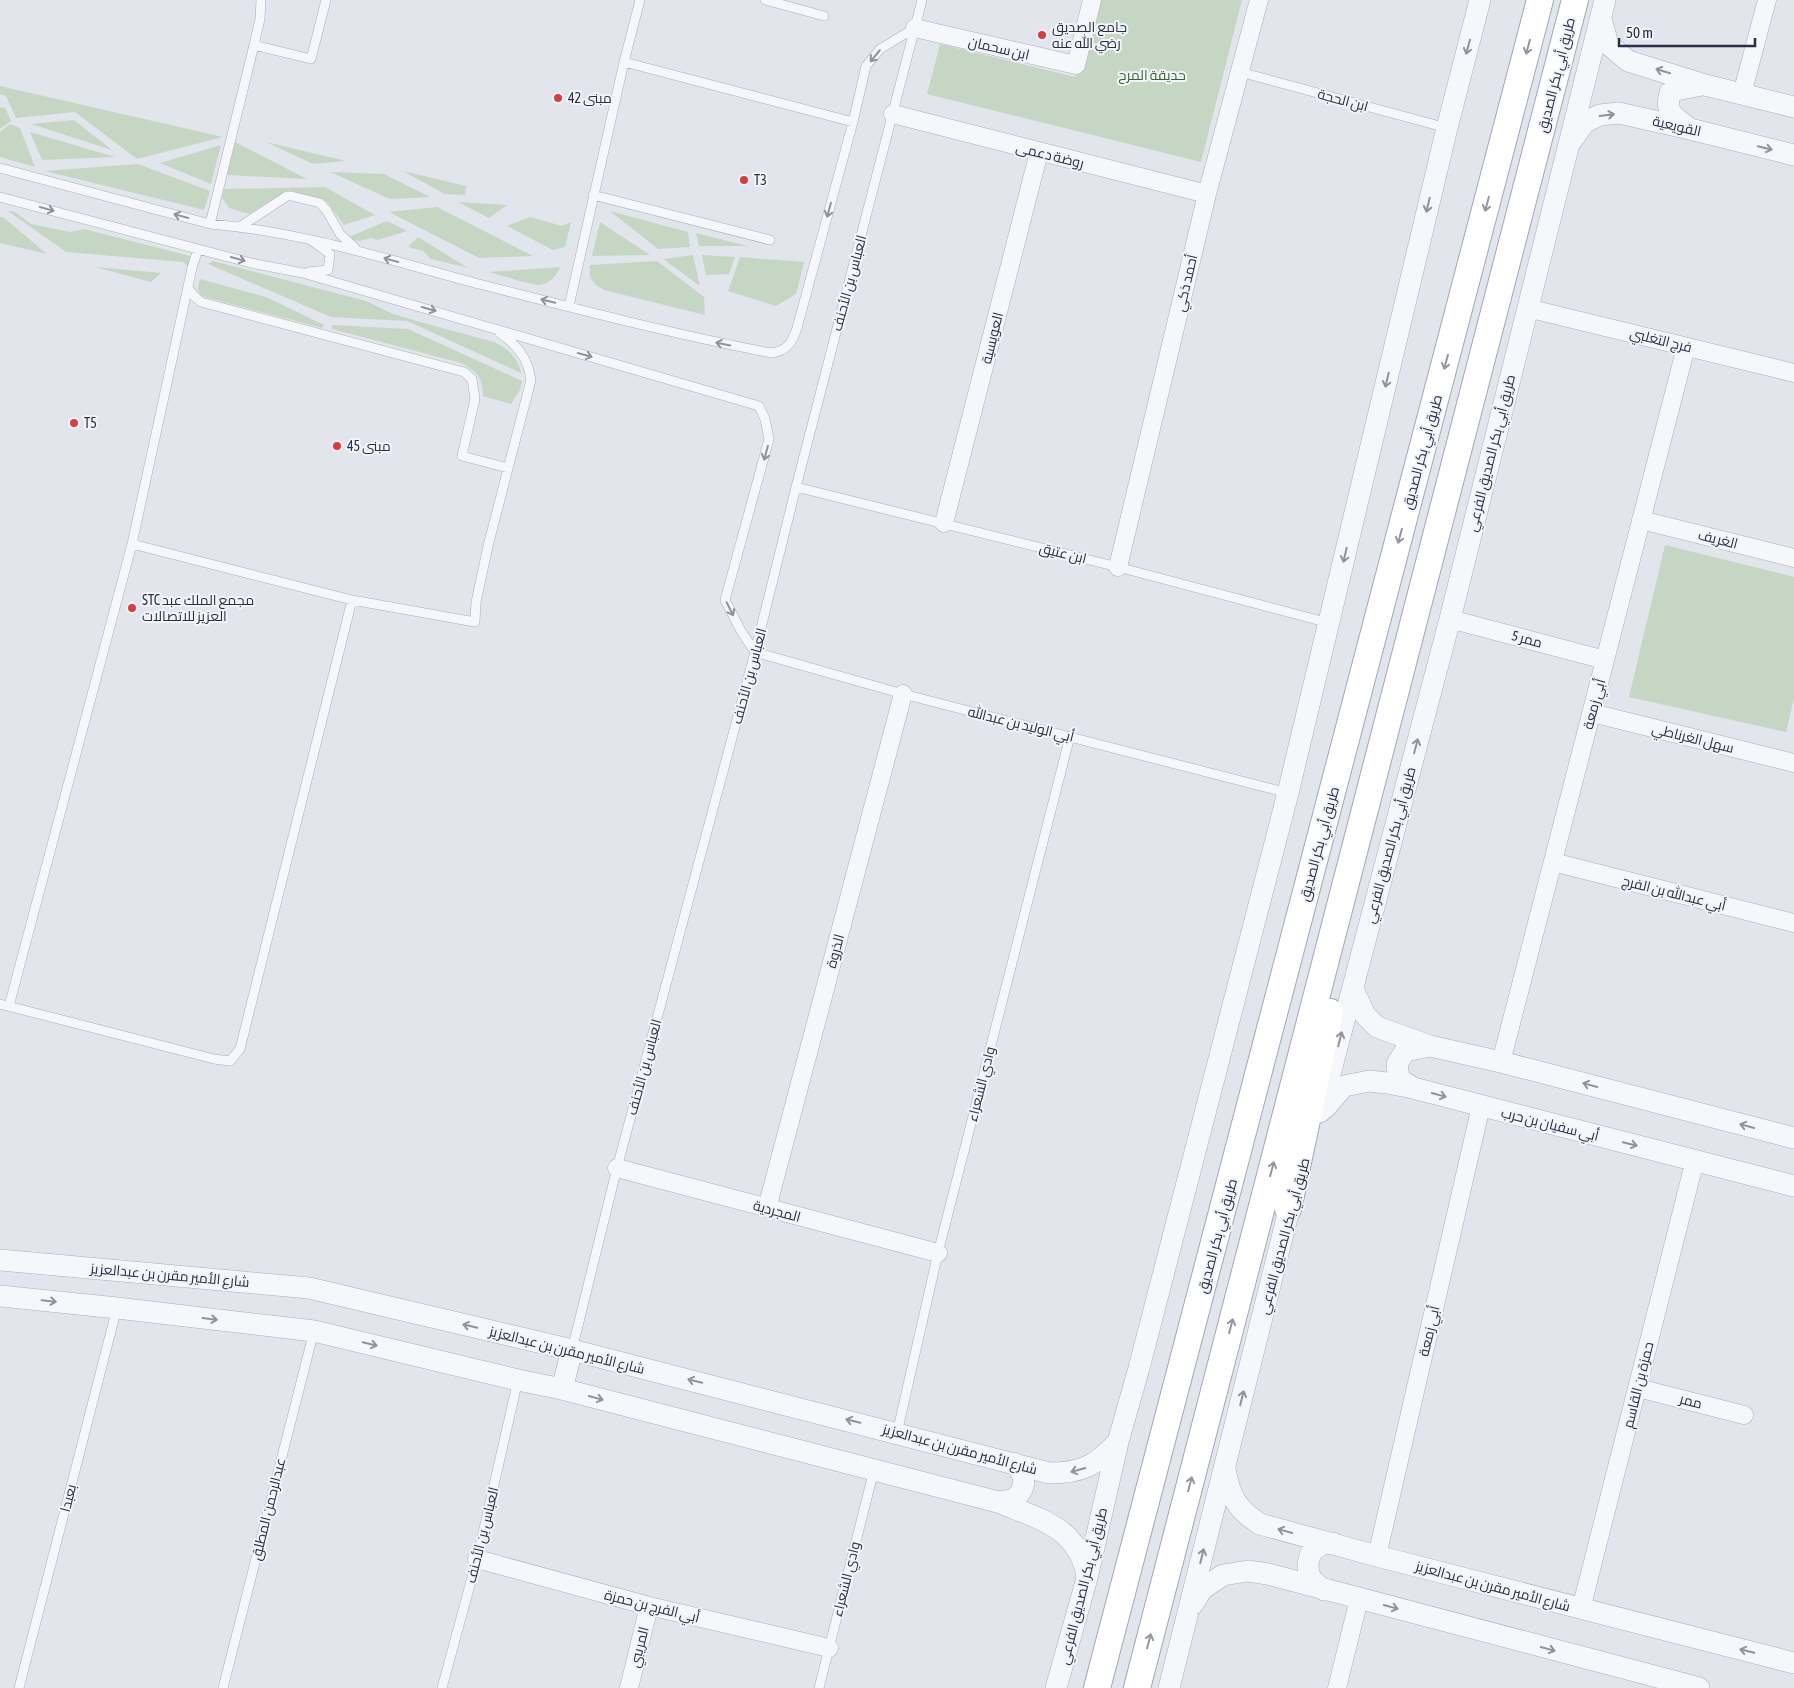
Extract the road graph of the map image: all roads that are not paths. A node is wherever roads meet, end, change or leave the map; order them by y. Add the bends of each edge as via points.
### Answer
1 (260, 0) edge
2 (326, 0) edge
3 (640, 0) edge
4 (765, 0) edge
5 (922, 0) edge
6 (1092, 0) edge
7 (1258, 0) edge
8 (1480, 0) edge
9 (1540, 0) edge
10 (1575, 0) edge
11 (1767, 0) edge
12 (1603, 8) edge
13 (824, 16) dead end
14 (915, 28) junction
15 (254, 45) junction
16 (624, 62) junction
17 (1240, 72) junction
18 (1705, 85) junction
19 (1742, 94) junction
20 (1794, 107) edge
21 (893, 114) junction
22 (853, 122) junction
23 (1447, 128) junction
24 (1690, 129) junction
25 (1570, 142) junction
26 (1039, 152) junction
27 (1794, 155) edge
28 (0, 168) edge
29 (1207, 194) junction
30 (594, 195) junction
31 (0, 197) edge
32 (210, 224) junction
33 (241, 226) junction
34 (308, 238) junction
35 (770, 240) dead end
36 (198, 249) junction
37 (357, 250) junction
38 (303, 273) junction
39 (189, 289) junction
40 (569, 306) junction
41 (1528, 308) junction
42 (494, 328) junction
43 (1686, 347) junction
44 (1794, 373) edge
45 (508, 468) junction
46 (796, 487) junction
47 (1641, 520) junction
48 (944, 523) junction
49 (132, 544) junction
50 (1794, 558) edge
51 (1118, 567) junction
52 (352, 600) junction
53 (1450, 619) junction
54 (1330, 623) junction
55 (755, 652) junction
56 (1407, 653) junction
57 (1605, 660) junction
58 (903, 694) junction
59 (1592, 713) junction
60 (1070, 736) junction
61 (1794, 763) edge
62 (1288, 793) junction
63 (1553, 862) junction
64 (1794, 923) edge
65 (1353, 989) junction
66 (4, 1005) edge
67 (1430, 1046) junction
68 (1501, 1062) junction
69 (1413, 1088) junction
70 (1481, 1106) junction
71 (1319, 1116) junction
72 (1794, 1138) edge
73 (1695, 1160) junction
74 (617, 1168) junction
75 (1794, 1186) edge
76 (767, 1208) junction
77 (1288, 1209) junction
78 (938, 1254) junction
79 (0, 1260) edge
80 (2, 1297) edge
81 (117, 1308) junction
82 (314, 1331) junction
83 (572, 1350) junction
84 (518, 1380) junction
85 (1638, 1388) junction
86 (562, 1389) junction
87 (1744, 1415) dead end
88 (897, 1433) junction
89 (1118, 1442) junction
90 (1014, 1463) junction
91 (1225, 1467) junction
92 (874, 1470) junction
93 (998, 1502) junction
94 (1333, 1543) junction
95 (1377, 1556) junction
96 (477, 1559) junction
97 (1087, 1578) junction
98 (1324, 1590) junction
99 (1359, 1599) junction
100 (649, 1606) junction
101 (1581, 1609) junction
102 (1189, 1611) junction
103 (829, 1648) junction
104 (1794, 1663) edge
105 (19, 1688) edge
106 (223, 1688) edge
107 (442, 1688) edge
108 (629, 1688) edge
109 (819, 1688) edge
110 (1056, 1688) edge
111 (1097, 1688) edge
112 (1137, 1688) edge
113 (1169, 1688) edge
114 (1337, 1688) edge
115 (1699, 1688) edge

1 - 15 lane
2 - 15 lane via 311,59
3 - 16 lane
4 - 13 lane
5 - 14 lane, العباس بن الأحنف
6 - 14 street, ابن سحمان via 1076,65
7 - 17 street, أحمد ذكي
8 -> 23 street, طريق أبي بكر الصديق الفرعي
9 -> 111 main road, طريق أبي بكر الصديق
10 - 56 main road, طريق أبي بكر الصديق
11 - 19 street
18 -> 12 street via 1628,61 1608,44
12 - 25 street, طريق أبي بكر الصديق الفرعي
14 - 21 lane, العباس بن الأحنف
14 -> 22 lane via 880,49 866,66
15 - 32 lane
16 - 22 lane
16 - 30 lane
17 - 23 lane, ابن الحجة
17 - 29 street, أحمد ذكي
18 - 19 street
18 - 24 street via 1670,93 1667,103 1671,114
19 - 20 street
21 - 26 street, روضة دعمى
21 - 46 lane, العباس بن الأحنف
22 -> 40 lane via 797,328 793,340 781,352 770,353 707,341
23 -> 54 street, طريق أبي بكر الصديق الفرعي
25 -> 24 street, القويعية via 1585,122 1600,115 1619,113
24 -> 27 street, القويعية
25 - 41 street, طريق أبي بكر الصديق الفرعي
26 - 29 street, روضة دعمى
26 - 48 street, العويسية
32 -> 28 lane
29 - 51 street, أحمد ذكي
30 - 35 lane
30 - 40 lane
31 -> 36 lane
32 - 33 lane
33 - 34 lane
33 - 37 lane via 291,196 320,203 340,234
34 - 37 lane
34 - 38 lane via 330,254 328,270
36 -> 38 lane
36 - 39 lane
40 -> 37 lane
38 -> 42 lane
39 - 45 lane via 201,302 464,372 472,379 475,399 462,456
39 - 49 lane
41 - 43 street, فرج التغلبي
41 - 53 street, طريق أبي بكر الصديق الفرعي
42 - 45 lane via 513,342 522,354 529,366 531,380
42 -> 55 lane via 759,406 769,439 725,600
43 - 44 street, فرج التغلبي
43 - 47 street, أبي زمعة
45 - 52 lane via 478,593 475,622
46 - 48 lane, ابن عتيق
46 - 55 lane, العباس بن الأحنف
47 - 50 street, الغريف
47 - 57 street, أبي زمعة
48 - 51 lane, ابن عتيق
49 - 52 lane
49 - 66 lane
51 - 54 lane, ابن عتيق
52 - 66 lane via 240,1049 230,1061 214,1060
53 - 57 street, ممر 5
65 -> 53 street, طريق أبي بكر الصديق الفرعي
54 - 62 street, طريق أبي بكر الصديق الفرعي
55 - 58 lane, أبي الوليد بن عبدالله
55 - 74 lane, العباس بن الأحنف
56 - 77 main road
112 -> 56 main road, طريق أبي بكر الصديق
57 - 59 street, أبي زمعة
58 - 60 lane, أبي الوليد بن عبدالله
58 - 76 street, الذروة
59 - 61 street, سهل الغرناطي
59 - 63 street, أبي زمعة
60 - 62 lane, أبي الوليد بن عبدالله
60 - 78 lane, وادي الشعراء
62 - 89 street, طريق أبي بكر الصديق الفرعي
63 - 64 street, أبي عبدالله بن الفرج
63 - 68 street, أبي زمعة
65 - 67 street via 1365,1016 1377,1027
71 -> 65 street, طريق أبي بكر الصديق الفرعي
67 - 68 street
67 - 69 street via 1405,1051 1397,1064 1399,1078
72 -> 68 street
69 -> 70 street, أبي سفيان بن حرب
69 - 71 street, أبي سفيان بن حرب via 1368,1081 1344,1086
70 -> 73 street, أبي سفيان بن حرب
70 - 95 street, أبي زمعة
71 - 77 street, طريق أبي بكر الصديق الفرعي
73 - 75 street, أبي سفيان بن حرب
73 - 85 street, حمزة بن القاسم
74 - 76 street, المجردية
74 - 83 lane, العباس بن الأحنف
76 - 78 street, المجردية
91 -> 77 street, طريق أبي بكر الصديق الفرعي
78 - 88 lane, وادي الشعراء
83 -> 79 street, شارع الأمير مقرن بن عبدالعزيز via 309,1288
80 -> 81 street
81 -> 82 street
81 - 105 lane, بعبدا
82 -> 84 street
82 - 106 lane, عبدالرحمن المطلق
83 - 86 street
88 -> 83 street, شارع الأمير مقرن بن عبدالعزيز
84 - 86 street
84 - 96 lane, العباس بن الأحنف
85 - 87 street, ممر
85 - 101 street, حمزة بن القاسم
86 -> 92 street
88 - 90 street, شارع الأمير مقرن بن عبدالعزيز
89 -> 90 street, شارع الأمير مقرن بن عبدالعزيز via 1103,1458 1067,1473
89 - 97 street, طريق أبي بكر الصديق الفرعي
90 - 93 street via 1023,1474 1023,1489 1013,1500
94 -> 91 street, شارع الأمير مقرن بن عبدالعزيز via 1266,1526 1248,1516 1231,1494
102 -> 91 street, طريق أبي بكر الصديق الفرعي
92 - 93 street
92 - 103 lane, وادي الشعراء
93 - 97 street via 1054,1525 1064,1533 1080,1553
94 - 95 street, شارع الأمير مقرن بن عبدالعزيز
94 - 98 street via 1322,1544 1308,1561 1308,1572
95 - 101 street, شارع الأمير مقرن بن عبدالعزيز
96 - 100 street, أبي الفرج بن حمزة
96 - 107 lane, العباس بن الأحنف
97 - 110 street, طريق أبي بكر الصديق الفرعي
98 - 99 street
98 - 102 street via 1248,1571 1223,1575 1202,1589
99 - 114 street
99 -> 115 street
100 - 103 street, أبي الفرج بن حمزة
100 - 108 street, المريبي
104 -> 101 street, شارع الأمير مقرن بن عبدالعزيز
102 - 113 street, طريق أبي بكر الصديق الفرعي
103 - 109 lane, وادي الشعراء

